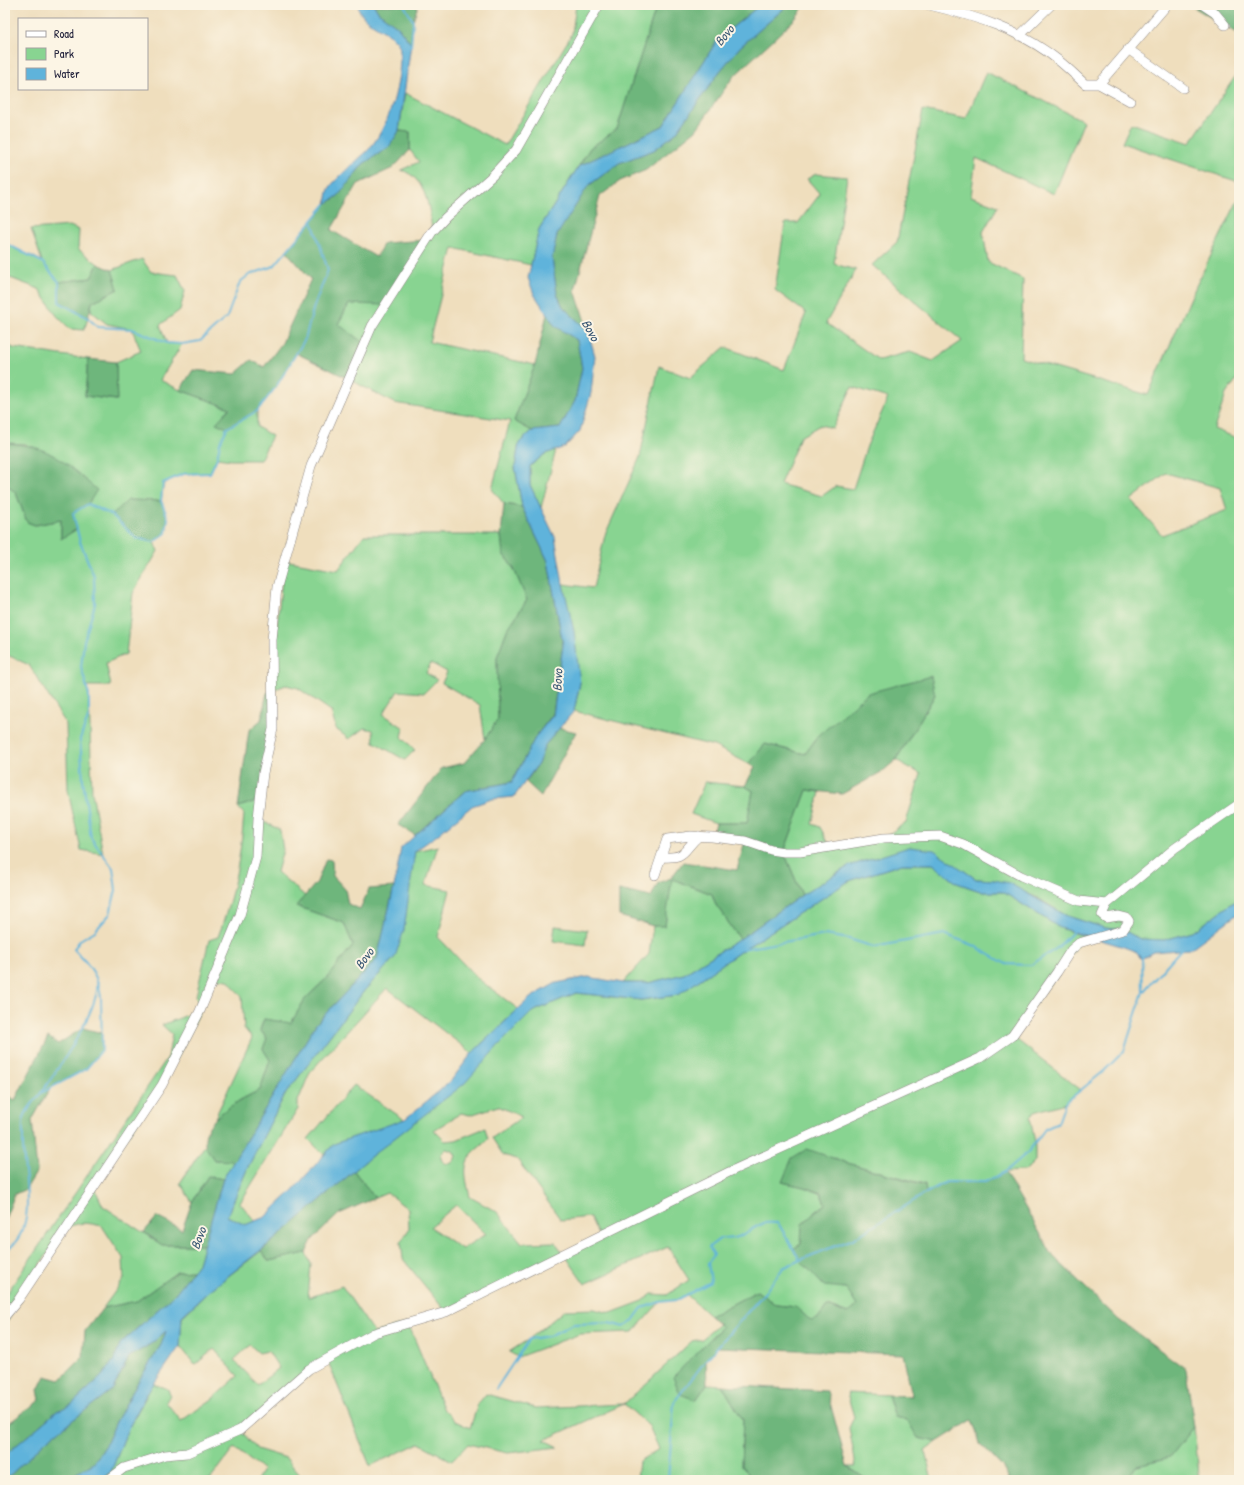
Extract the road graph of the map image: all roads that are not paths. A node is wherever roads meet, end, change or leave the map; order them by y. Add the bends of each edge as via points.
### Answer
1 (598, 5) edge
2 (929, 5) edge
3 (1051, 5) edge
4 (1167, 5) edge
5 (1203, 5) edge
6 (947, 7) edge
7 (1225, 25) dead end
8 (1020, 36) junction
9 (1128, 49) junction
10 (1099, 84) junction
11 (1183, 88) dead end
12 (1130, 101) dead end
13 (1239, 804) edge
14 (699, 836) junction
15 (662, 857) junction
16 (655, 875) dead end
17 (1108, 904) junction
18 (5, 1316) edge
19 (108, 1480) edge

1 - 18 street via 516,150 432,232 372,326 311,466 277,587 272,640 273,729 258,818 256,857 240,915 200,1010 162,1085 19,1299
2 - 6 street
3 - 8 street
4 - 9 street
5 - 7 street via 1215,13
6 - 8 street via 988,21
8 - 10 street via 1057,59 1085,84
9 - 10 street
9 - 11 street
10 - 12 street
13 - 17 street via 1175,848
14 - 15 street via 687,851 677,858
14 - 15 street via 667,839
14 - 17 street via 745,841 784,852 800,852 884,838 940,836 963,844 1021,876 1079,901
15 - 16 street
17 - 19 street via 1102,915 1106,918 1127,918 1128,925 1123,930 1079,943 1071,950 1012,1036 980,1058 729,1172 446,1312 374,1333 309,1369 240,1430 188,1453 165,1454 124,1468

